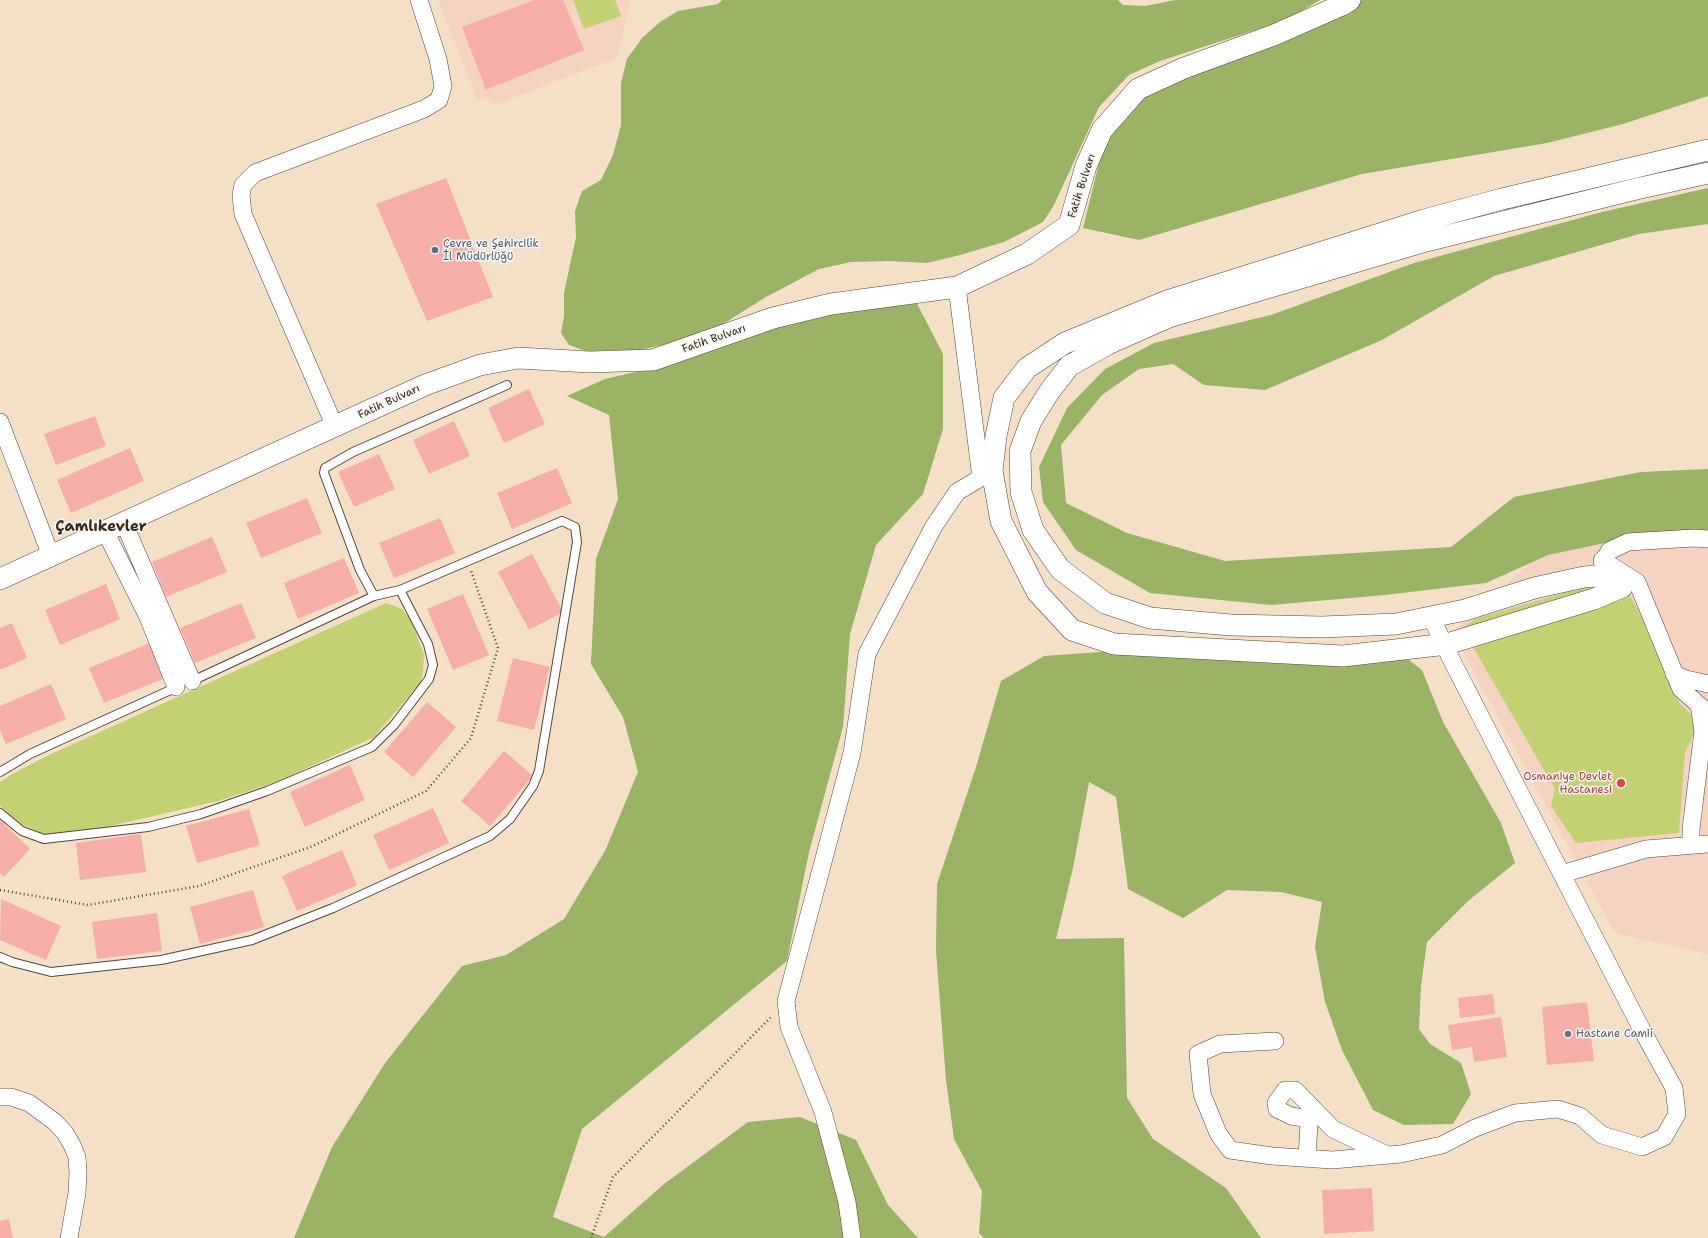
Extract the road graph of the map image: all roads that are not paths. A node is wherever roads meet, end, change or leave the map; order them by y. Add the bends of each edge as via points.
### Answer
1 (419, 0) edge
2 (1350, 0) edge
3 (1708, 150) edge
4 (1708, 173) edge
5 (957, 287) junction
6 (507, 385) dead end
7 (0, 422) edge
8 (335, 427) junction
9 (986, 474) junction
10 (124, 523) junction
11 (105, 531) junction
12 (1708, 539) edge
13 (51, 556) junction
14 (1604, 561) junction
15 (0, 580) edge
16 (400, 590) junction
17 (374, 596) junction
18 (1436, 616) junction
19 (1444, 644) junction
20 (1674, 674) junction
21 (192, 681) junction
22 (1708, 684) edge
23 (176, 687) junction
24 (1704, 709) edge
25 (0, 772) edge
26 (0, 813) edge
27 (1691, 844) junction
28 (1708, 844) edge
29 (1562, 874) junction
30 (0, 957) edge
31 (1275, 1041) dead end
32 (0, 1097) edge
33 (1387, 1155) junction
34 (1307, 1158) junction
35 (68, 1238) edge
36 (852, 1238) edge

1 - 8 street via 438,59 443,86 439,100 424,109 255,174 243,185 242,214
2 - 5 street, Fatih Bulvarı via 1274,35 1184,68 1138,89 1102,130 1086,166 1069,225 1027,254
3 - 9 street via 1424,220 1167,301 1065,343 1027,368 1004,398
4 - 18 street via 1426,241 1170,317 1108,344 1069,366 1031,421 1020,451 1020,465 1021,492 1033,530 1060,569 1105,603 1150,618 1231,625 1322,627 1396,624
5 - 8 street, Fatih Bulvarı via 824,306 773,318 653,360 590,362 518,358 480,365 425,385
5 - 9 street
6 - 17 lane via 353,452 325,468 324,473 360,570
7 - 13 street
8 - 10 street, Fatih Bulvarı
9 - 19 street via 1001,520 1037,592 1072,630 1114,644 1343,656
9 - 36 street via 956,492 934,526 867,654 852,753 786,1001 789,1027 824,1112 847,1202
10 - 11 street, Fatih Bulvarı
10 - 21 street
11 - 13 street, Fatih Bulvarı
11 - 23 street via 148,617
12 - 14 street via 1628,542 1609,551
13 - 15 street, Fatih Bulvarı
14 - 18 street via 1613,575 1584,577 1534,588 1465,610
14 - 19 street via 1622,587 1594,600
14 - 20 street via 1637,582
16 - 17 lane
16 - 26 lane via 428,644 433,665 429,679 394,725 372,747 267,791 200,814 148,827 44,839 22,831
16 - 30 lane via 562,521 575,527 577,542 539,771 533,786 510,819 490,836 340,904 252,940 161,960 51,972
17 - 21 lane
18 - 19 street via 1432,619
19 - 29 street
20 - 22 street
20 - 24 street via 1681,689
21 - 23 lane
23 - 25 lane via 30,754
24 - 27 street
27 - 28 street
27 - 29 street via 1646,849
29 - 33 street via 1674,1088 1677,1114 1664,1137 1642,1147 1602,1135 1580,1116 1558,1109 1515,1113 1475,1128 1442,1145
31 - 34 street via 1220,1044 1198,1054 1202,1094 1218,1133 1230,1150
32 - 35 street via 11,1097 29,1103 55,1122 72,1145 77,1157 78,1179
33 - 34 street via 1332,1160
33 - 34 street via 1333,1129 1296,1090 1285,1090 1276,1102 1277,1109 1291,1116 1304,1118 1308,1123

